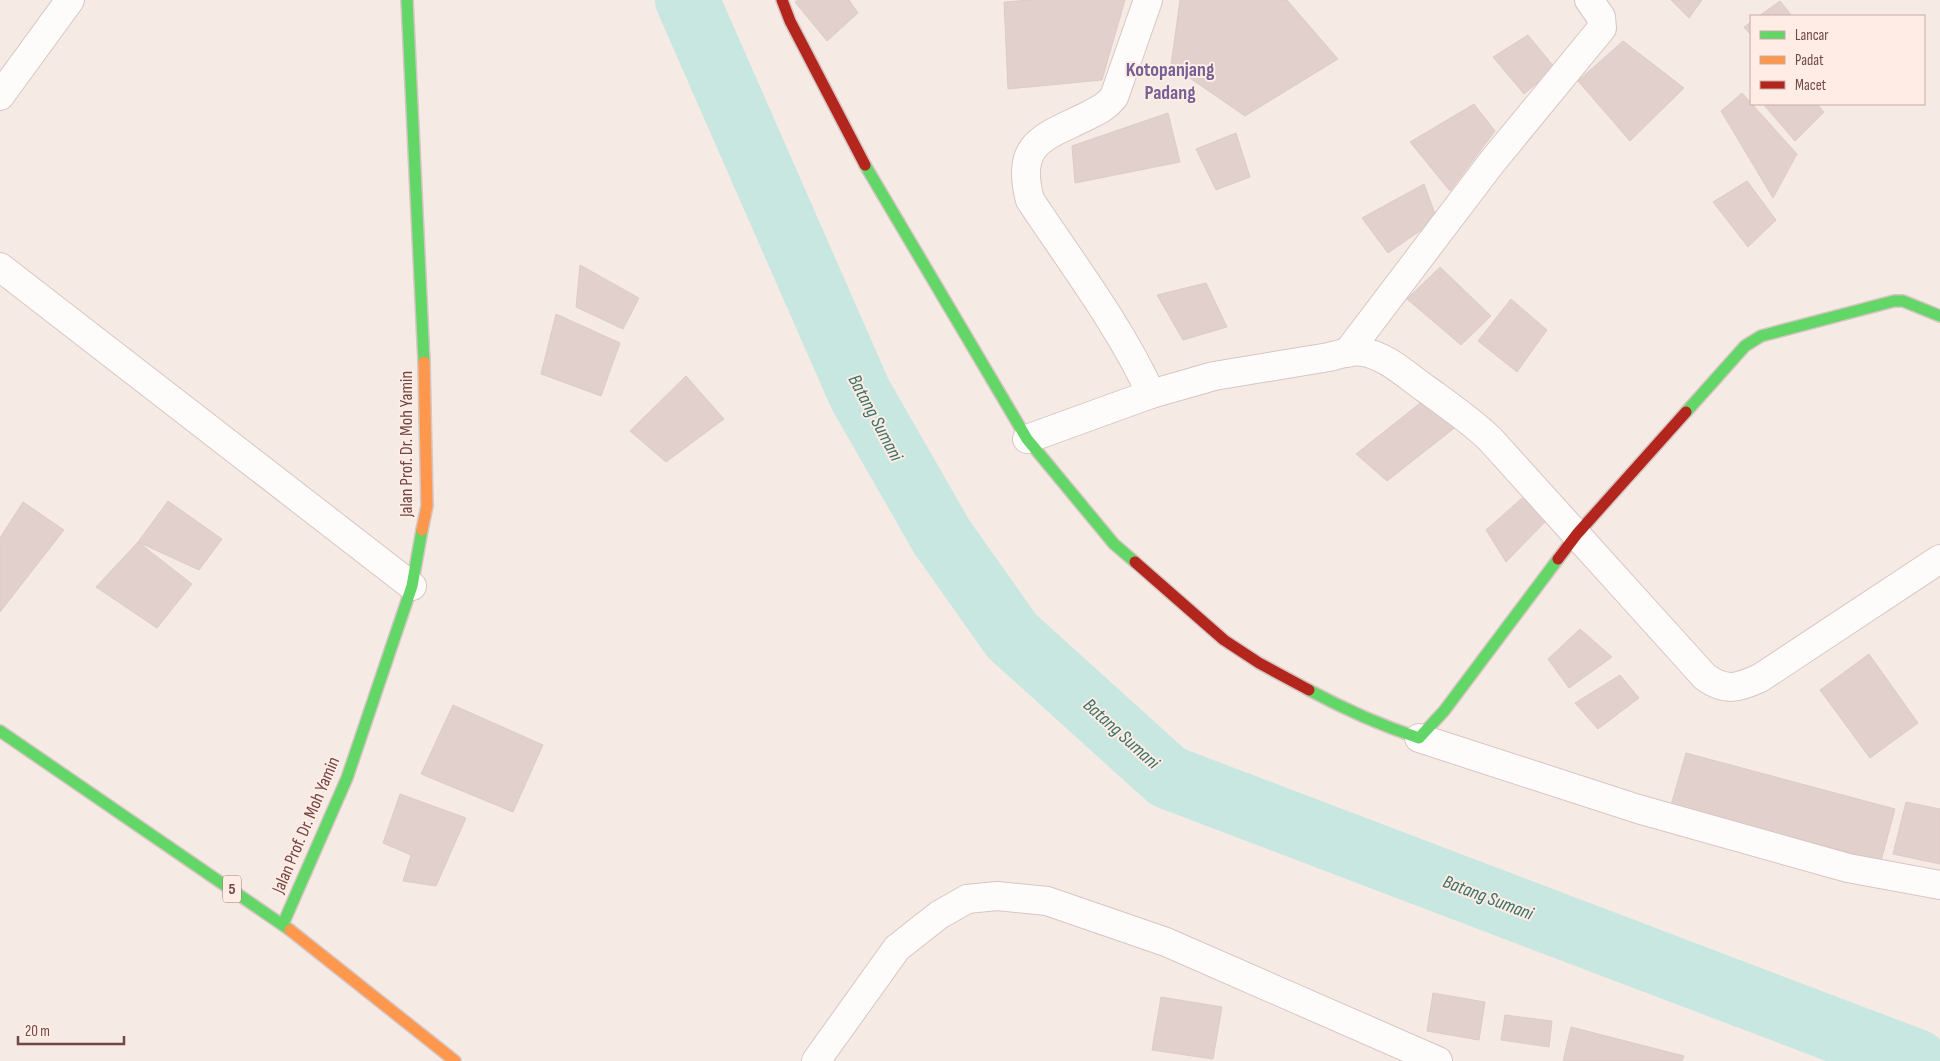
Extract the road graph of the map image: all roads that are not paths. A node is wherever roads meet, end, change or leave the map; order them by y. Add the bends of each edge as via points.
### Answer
1 (70, 0) edge
2 (406, 0) edge
3 (782, 0) edge
4 (1148, 0) edge
5 (1589, 0) edge
6 (0, 96) edge
7 (0, 267) edge
8 (1940, 316) edge
9 (1347, 353) junction
10 (1151, 394) junction
11 (1027, 439) junction
12 (1577, 534) junction
13 (1940, 559) edge
14 (412, 586) junction
15 (0, 731) edge
16 (1419, 738) junction
17 (1940, 885) edge
18 (283, 924) junction
19 (455, 1061) edge
20 (816, 1061) edge
21 (1438, 1061) edge

1 - 6 street
2 - 14 main road, Jalan Prof. Dr. Moh Yamin via 424,341 427,506
3 - 11 main road via 873,180
4 - 10 street via 1109,104 1042,139 1031,150 1025,166 1030,200 1139,367
5 - 9 street via 1601,17 1602,28 1492,162
7 - 14 street
8 - 12 main road via 1903,301 1894,301 1753,340
9 - 10 street via 1214,376
9 - 12 street via 1375,355 1476,426
10 - 11 street
11 - 16 main road via 1114,544 1224,640 1259,663 1343,708
12 - 13 street via 1705,677 1730,688 1744,686 1760,678
12 - 16 main road via 1444,711
14 - 18 main road, Jalan Prof. Dr. Moh Yamin via 347,778
15 - 18 main road, 5
16 - 17 street via 1638,809 1848,868
18 - 19 main road, 5
20 - 21 street via 897,948 939,915 967,899 997,896 1047,900 1166,942

